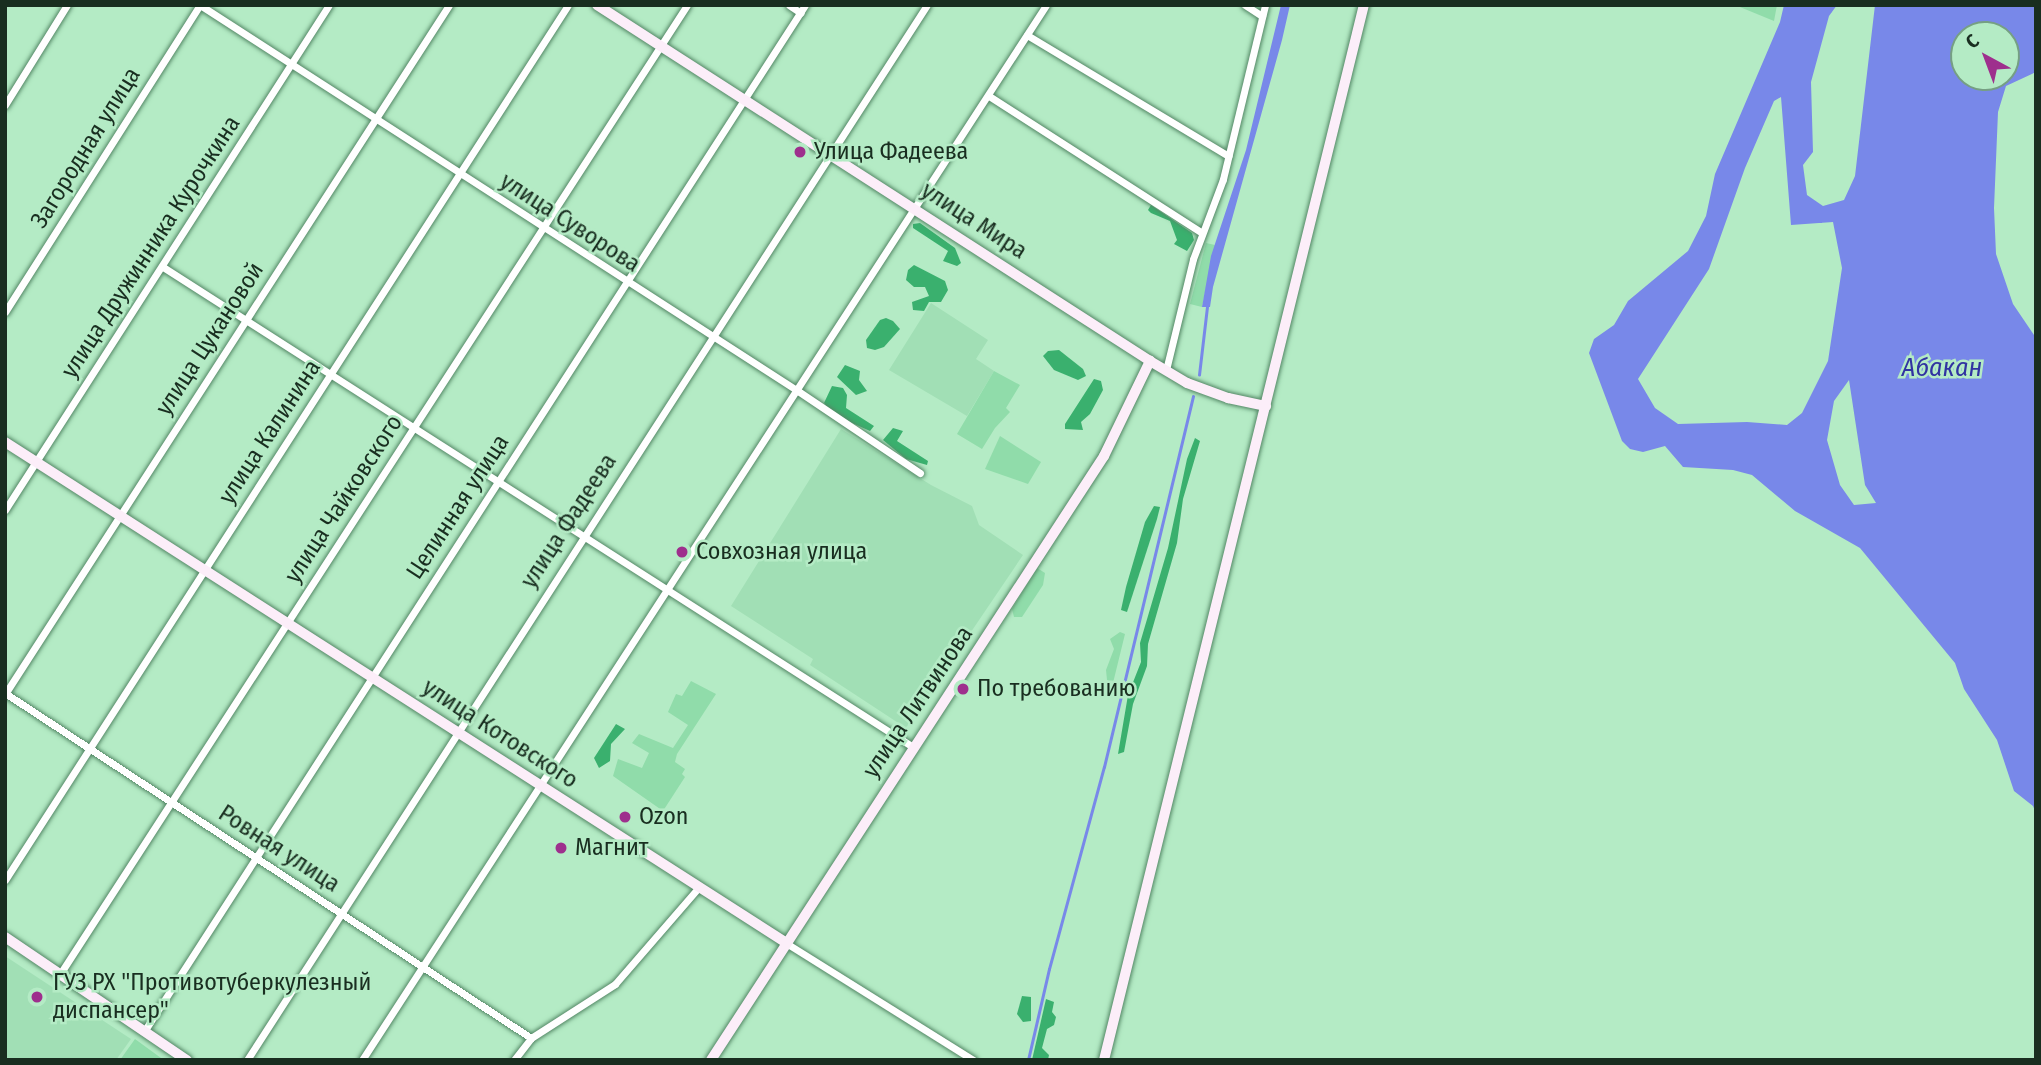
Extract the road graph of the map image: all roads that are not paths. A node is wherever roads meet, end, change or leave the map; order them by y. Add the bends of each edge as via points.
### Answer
1 (67, 5) edge
2 (200, 5) edge
3 (329, 5) edge
4 (449, 5) edge
5 (568, 5) edge
6 (597, 5) edge
7 (687, 5) edge
8 (789, 5) edge
9 (927, 5) edge
10 (1046, 5) edge
11 (1245, 5) edge
12 (1265, 5) edge
13 (1364, 5) edge
14 (803, 9) edge
15 (1262, 16) junction
16 (1027, 35) junction
17 (660, 46) junction
18 (290, 64) junction
19 (989, 96) junction
20 (744, 100) junction
21 (5, 105) edge
22 (376, 120) junction
23 (830, 154) junction
24 (1228, 156) junction
25 (460, 175) junction
26 (916, 208) junction
27 (544, 229) junction
28 (1202, 233) junction
29 (163, 267) junction
30 (628, 283) junction
31 (5, 312) edge
32 (244, 319) junction
33 (712, 337) junction
34 (1150, 361) junction
35 (1166, 370) junction
36 (331, 374) junction
37 (798, 391) junction
38 (1266, 407) junction
39 (413, 427) junction
40 (5, 442) edge
41 (36, 462) junction
42 (920, 473) dead end
43 (497, 481) junction
44 (5, 510) edge
45 (120, 515) junction
46 (583, 536) junction
47 (205, 570) junction
48 (669, 591) junction
49 (287, 622) junction
50 (371, 676) junction
51 (5, 693) edge
52 (457, 732) junction
53 (912, 747) junction
54 (90, 749) junction
55 (541, 786) junction
56 (171, 802) junction
57 (254, 856) junction
58 (5, 880) edge
59 (699, 887) junction
60 (341, 914) junction
61 (5, 937) edge
62 (785, 942) junction
63 (424, 968) junction
64 (60, 974) junction
65 (145, 1030) junction
66 (531, 1038) junction
67 (187, 1060) edge
68 (247, 1060) edge
69 (362, 1060) edge
70 (513, 1060) edge
71 (711, 1060) edge
72 (973, 1060) edge
73 (1104, 1060) edge

1 - 21 street
2 - 18 street, улица Суворова
2 - 31 street, Загородная улица
3 - 18 street, улица Дружинника Курочкина
4 - 22 street, улица Цукановой
5 - 25 street, улица Калинина
6 - 17 street, улица Мира
7 - 17 street, улица Чайковского
8 - 14 street
9 - 23 street, улица Фадеева
10 - 16 street
11 - 15 street
12 - 15 street
13 - 38 street
14 - 20 street, Целинная улица
15 - 24 street
16 - 19 street
16 - 24 street
17 - 20 street, улица Мира
17 - 27 street, улица Чайковского
18 - 22 street, улица Суворова
18 - 29 street, улица Дружинника Курочкина
19 - 26 street
19 - 28 street
20 - 23 street, улица Мира
20 - 30 street, Целинная улица
22 - 25 street, улица Суворова
22 - 32 street, улица Цукановой
23 - 26 street, улица Мира
23 - 33 street, улица Фадеева
24 - 28 street
25 - 27 street, улица Суворова
25 - 36 street, улица Калинина
26 - 34 street, улица Мира
26 - 37 street
27 - 30 street, улица Суворова
27 - 39 street, улица Чайковского
28 - 35 street
29 - 32 street
29 - 41 street, улица Дружинника Курочкина
30 - 33 street, улица Суворова
30 - 43 street, Целинная улица
32 - 36 street
32 - 45 street, улица Цукановой
33 - 37 street, улица Суворова
33 - 46 street, улица Фадеева
34 - 35 street, улица Мира
34 - 53 street, улица Литвинова via 1104,456
35 - 38 street, улица Мира via 1208,391
36 - 39 street
36 - 47 street, улица Калинина
37 - 42 street, улица Суворова
37 - 48 street
38 - 73 street
39 - 43 street
39 - 49 street, улица Чайковского
40 - 41 street, улица Котовского
41 - 44 street, улица Дружинника Курочкина
41 - 45 street, улица Котовского
43 - 46 street
43 - 50 street, Целинная улица
45 - 47 street, улица Котовского
45 - 51 street, улица Цукановой
46 - 48 street
46 - 52 street, улица Фадеева
47 - 49 street, улица Котовского
47 - 54 street, улица Калинина
48 - 53 street
48 - 55 street
49 - 50 street, улица Котовского
49 - 56 street, улица Чайковского
50 - 52 street, улица Котовского
50 - 57 street, Целинная улица
51 - 54 street, Ровная улица
52 - 55 street, улица Котовского
52 - 60 street, улица Фадеева
53 - 62 street, улица Литвинова
54 - 56 street, Ровная улица
54 - 58 street, улица Калинина
55 - 59 street, улица Котовского
55 - 63 street
56 - 57 street, Ровная улица
56 - 64 street, улица Чайковского
57 - 60 street, Ровная улица
57 - 65 street, Целинная улица
59 - 62 street, улица Котовского
59 - 66 street via 615,984
60 - 63 street, Ровная улица
60 - 68 street, улица Фадеева
61 - 64 street
62 - 71 street, улица Литвинова
62 - 72 street, улица Котовского
63 - 66 street, Ровная улица
63 - 69 street
64 - 65 street
65 - 67 street
66 - 70 street

